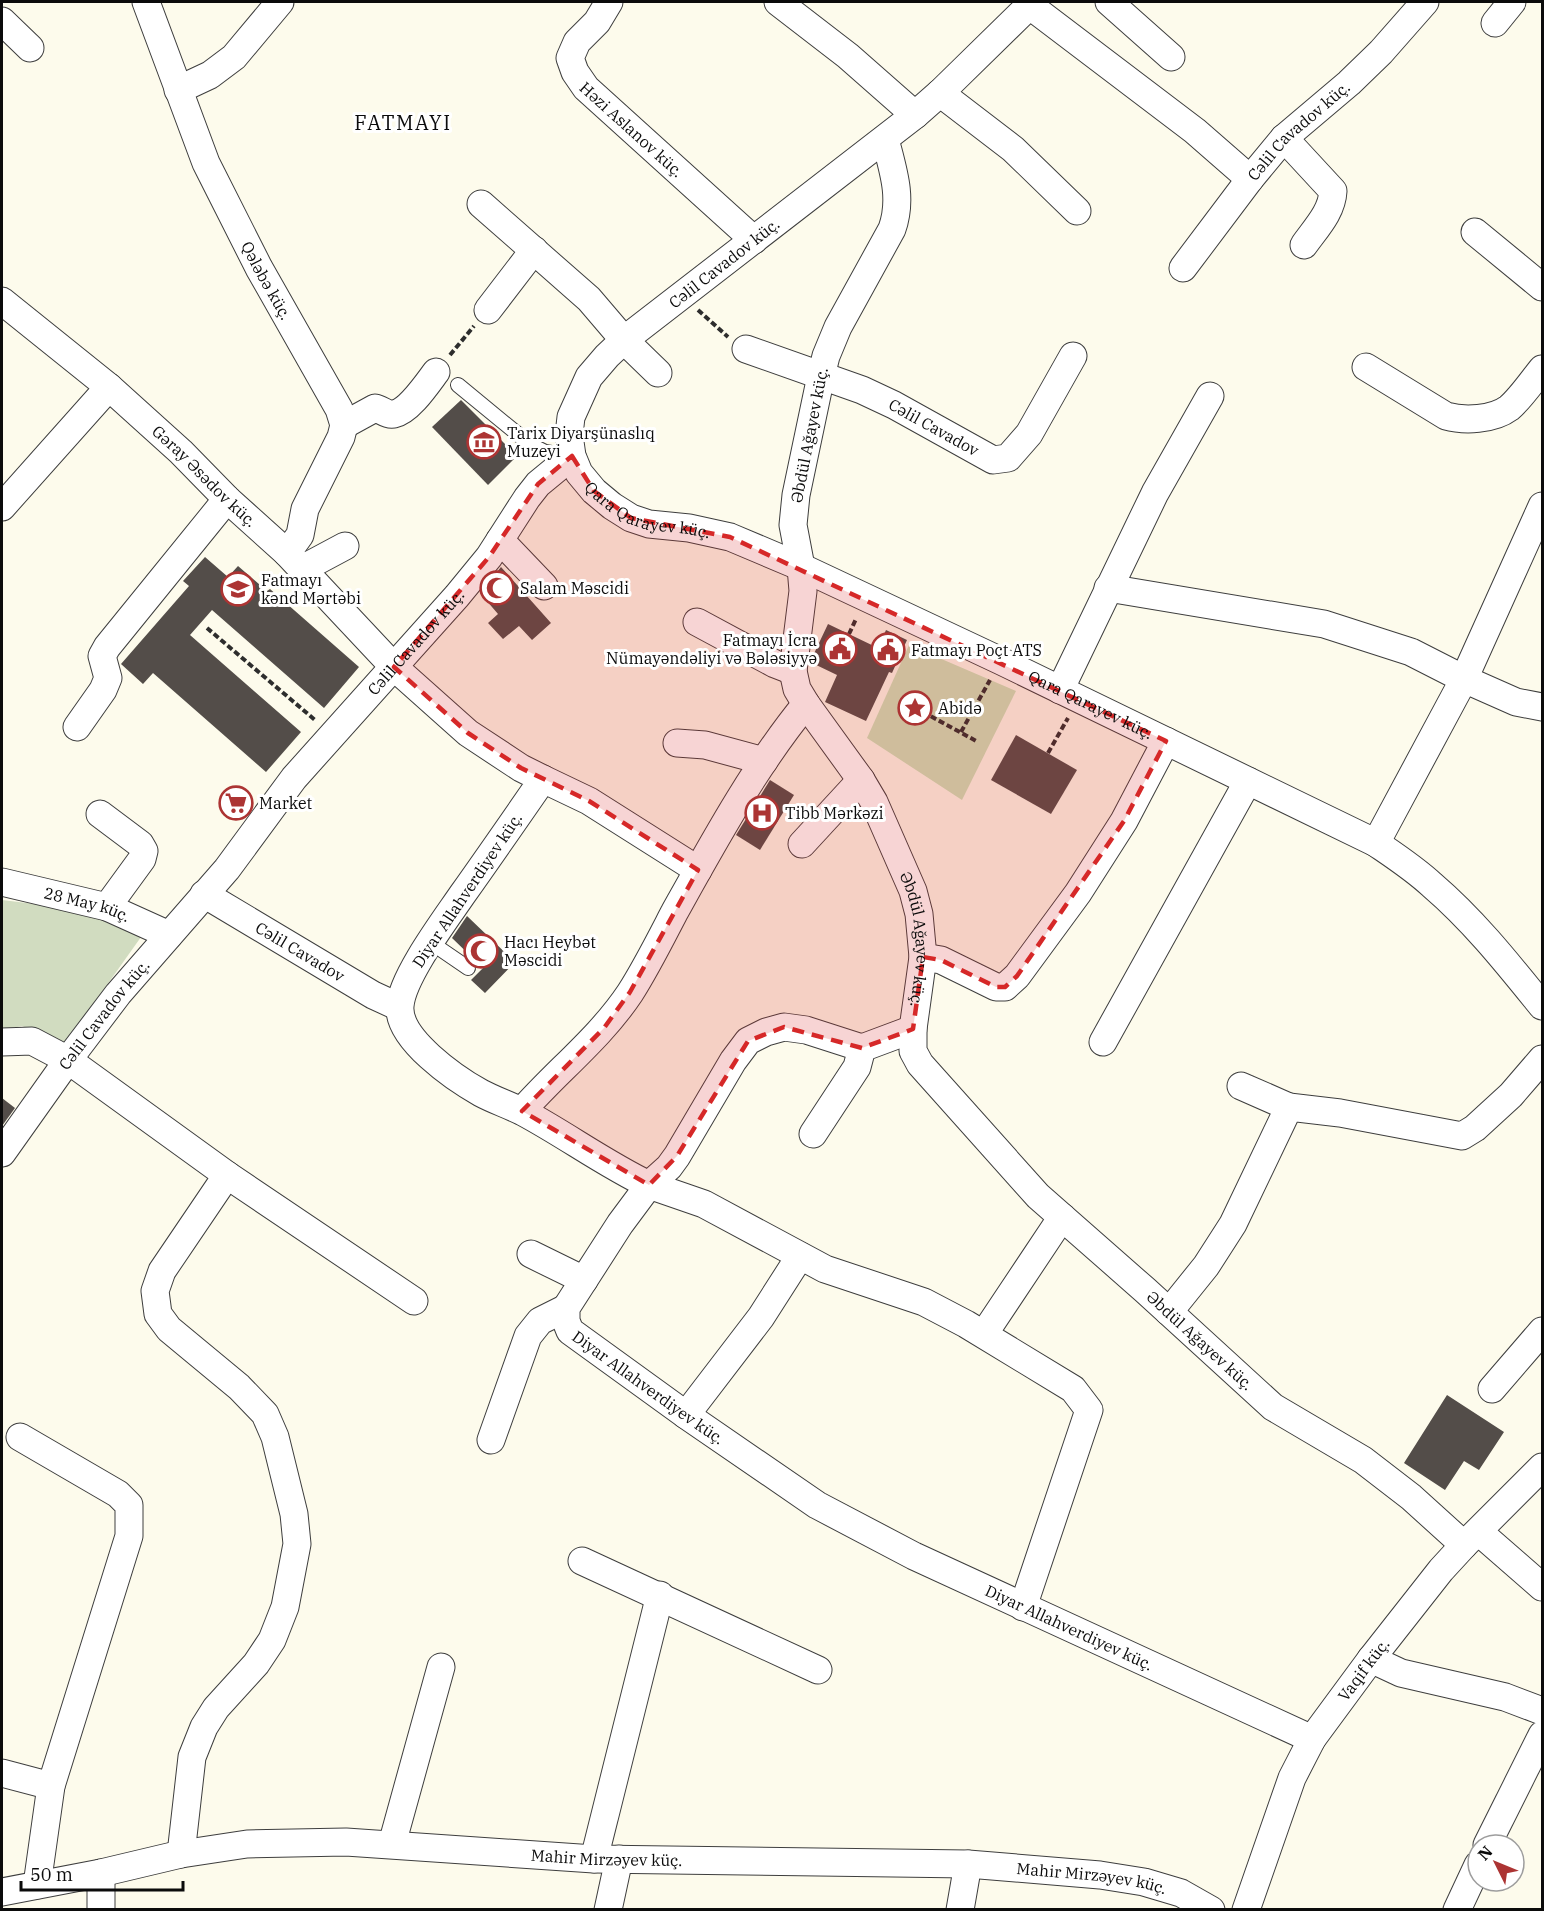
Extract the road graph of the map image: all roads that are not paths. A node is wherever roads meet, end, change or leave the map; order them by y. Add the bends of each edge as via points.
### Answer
1 (146, 2) edge
2 (280, 2) edge
3 (609, 2) edge
4 (778, 2) edge
5 (1109, 2) edge
6 (1425, 2) edge
7 (1512, 2) edge
8 (1031, 3) edge
9 (2, 21) edge
10 (1495, 23) dead end
11 (30, 48) dead end
12 (1171, 57) dead end
13 (178, 90) junction
14 (940, 93) junction
15 (915, 115) junction
16 (1284, 138) junction
17 (885, 139) junction
18 (1250, 179) junction
19 (482, 204) dead end
20 (1077, 211) dead end
21 (1475, 232) dead end
22 (754, 240) junction
23 (1304, 245) dead end
24 (534, 250) junction
25 (1183, 268) dead end
26 (1542, 287) edge
27 (2, 301) edge
28 (488, 309) road end
29 (624, 340) junction
30 (746, 349) road end
31 (1073, 356) dead end
32 (1366, 367) dead end
33 (1542, 369) edge
34 (658, 373) dead end
35 (821, 376) junction
36 (447, 379) joint
37 (109, 387) junction
38 (1210, 396) dead end
39 (344, 425) junction
40 (572, 456) junction
41 (228, 499) junction
42 (1542, 506) edge
43 (2, 507) edge
44 (500, 540) junction
45 (345, 546) dead end
46 (295, 561) junction
47 (801, 567) junction
48 (544, 586) dead end
49 (1108, 588) junction
50 (697, 622) dead end
51 (394, 667) junction
52 (793, 671) junction
53 (1464, 680) junction
54 (1069, 694) junction
55 (806, 704) junction
56 (1542, 707) edge
57 (77, 727) dead end
58 (1166, 741) junction
59 (677, 743) dead end
60 (764, 761) junction
61 (543, 779) junction
62 (861, 780) junction
63 (1248, 781) junction
64 (100, 814) dead end
65 (1376, 843) junction
66 (802, 844) dead end
67 (698, 870) junction
68 (2, 882) edge
69 (204, 894) junction
70 (107, 907) junction
71 (170, 935) junction
72 (430, 942) junction
73 (923, 957) junction
74 (468, 968) dead end
75 (1542, 1006) edge
76 (399, 1007) junction
77 (913, 1029) junction
78 (2, 1042) edge
79 (1103, 1042) dead end
80 (862, 1048) junction
81 (1542, 1059) edge
82 (68, 1060) junction
83 (1241, 1086) dead end
84 (1289, 1107) junction
85 (522, 1111) junction
86 (813, 1134) dead end
87 (2, 1153) edge
88 (227, 1175) junction
89 (649, 1185) junction
90 (1062, 1217) junction
91 (531, 1254) dead end
92 (800, 1256) junction
93 (584, 1280) junction
94 (414, 1301) dead end
95 (566, 1308) junction
96 (1169, 1312) junction
97 (1542, 1331) edge
98 (984, 1334) junction
99 (1492, 1389) dead end
100 (686, 1414) junction
101 (20, 1437) dead end
102 (490, 1440) dead end
103 (1542, 1467) edge
104 (1471, 1539) junction
105 (582, 1561) dead end
106 (1542, 1587) edge
107 (660, 1595) junction
108 (1023, 1607) junction
109 (1371, 1659) junction
110 (441, 1667) dead end
111 (818, 1670) dead end
112 (1542, 1711) edge
113 (1542, 1735) edge
114 (1312, 1739) junction
115 (2, 1773) edge
116 (51, 1786) junction
117 (1493, 1833) edge
118 (392, 1844) junction
119 (181, 1854) junction
120 (606, 1859) junction
121 (968, 1864) junction
122 (101, 1873) junction
123 (37, 1885) junction
124 (1466, 1891) edge
125 (2, 1892) edge
126 (101, 1910) edge
127 (608, 1910) edge
128 (960, 1910) edge
129 (1212, 1910) edge
130 (1246, 1910) edge
131 (1457, 1910) edge

1 - 13 street, Qələbə küç.
2 - 13 street via 234,57 210,75
3 - 22 street, Həzi Aslanov küç. via 597,22 577,42 570,58 574,72 586,88
4 - 15 street
5 - 12 street
6 - 16 street, Cəlil Cavadov küç. via 1381,52
7 - 10 street
8 - 14 street, Cəlil Cavadov küç.
8 - 18 street via 1196,131
9 - 11 street
13 - 39 street, Qələbə küç. via 206,163 259,268 339,409
14 - 15 street, Cəlil Cavadov küç.
14 - 20 street via 1013,149
15 - 17 street, Cəlil Cavadov küç.
16 - 18 street, Cəlil Cavadov küç.
16 - 23 street via 1333,191 1333,202
17 - 22 street, Cəlil Cavadov küç.
17 - 35 street, Əbdül Ağayev küç. via 898,192 897,214 838,327
18 - 25 street, Cəlil Cavadov küç.
19 - 24 street
21 - 26 street
22 - 29 street, Cəlil Cavadov küç.
24 - 28 street
24 - 29 street via 589,299
27 - 37 street, Gəray Əsədov küç.
29 - 34 street
29 - 40 street, Cəlil Cavadov küç. via 589,377 579,398 569,435
30 - 35 street, Cəlil Cavadov
31 - 35 street, Cəlil Cavadov via 1029,434 1008,458 993,460 894,405
32 - 33 street via 1446,416 1460,420 1492,416 1509,408
35 - 47 street, Əbdül Ağayev küç. via 796,495 793,525
36 - 39 street via 395,414 375,408
36 - 40 lane via 531,445 545,452
37 - 41 street, Gəray Əsədov küç.
37 - 43 street
38 - 49 street via 1155,493
39 - 46 street via 305,509
40 - 44 street, Cəlil Cavadov küç. via 538,484
40 - 47 street, Qara Qarayev küç. via 579,473 594,491 631,518 730,537
41 - 46 street, Gəray Əsədov küç.
41 - 57 street via 107,647 102,656 108,678
42 - 53 street
44 - 48 street
44 - 51 street, Cəlil Cavadov küç.
45 - 46 street
46 - 51 street, Gəray Əsədov küç.
47 - 52 street, Əbdül Ağayev küç. via 803,591
47 - 54 street, Qara Qarayev küç.
49 - 53 street via 1323,624 1411,652
49 - 54 street
50 - 52 street
51 - 61 street via 468,733
51 - 69 street, Cəlil Cavadov küç. via 294,778
52 - 55 street, Əbdül Ağayev küç.
53 - 56 street via 1516,702
53 - 65 street
54 - 58 street, Qara Qarayev küç.
55 - 60 street
55 - 62 street, Əbdül Ağayev küç.
58 - 63 street, Qara Qarayev küç.
58 - 73 street via 1124,821 1078,893 1005,987 996,987 942,960
59 - 60 street via 705,745
60 - 67 street
61 - 67 street via 590,801
61 - 72 street, Diyar Allahverdiyev küç.
62 - 66 street
62 - 73 street, Əbdül Ağayev küç. via 913,891
63 - 65 street, Qara Qarayev küç.
63 - 79 street
64 - 70 street via 144,851
65 - 75 street, Qara Qarayev küç. via 1457,908
67 - 85 street via 630,992 604,1028
68 - 70 street, 28 May küç.
69 - 71 street, Cəlil Cavadov küç.
69 - 76 street, Cəlil Cavadov
70 - 71 street, 28 May küç.
71 - 82 street, Cəlil Cavadov küç.
72 - 74 lane
72 - 76 street, Diyar Allahverdiyev küç. via 409,979
73 - 77 street, Əbdül Ağayev küç.
76 - 85 street via 405,1026 421,1048 482,1094
77 - 80 street
77 - 90 street, Əbdül Ağayev küç. via 913,1051 920,1064 1038,1196
78 - 82 street via 32,1041
80 - 86 street via 857,1067
80 - 89 street, Diyar Allahverdiyev küç. via 784,1027 748,1041 677,1156
81 - 84 street via 1512,1095 1462,1136
82 - 87 street, Cəlil Cavadov küç.
82 - 88 street
83 - 84 street
84 - 96 street via 1233,1224
85 - 89 street via 615,1169
88 - 94 street
88 - 119 street via 162,1271 154,1291 158,1314 169,1329 239,1387 264,1414 292,1503 297,1544 285,1607 272,1640 216,1708 192,1757
89 - 92 street via 704,1204
89 - 93 street, Diyar Allahverdiyev küç.
90 - 96 street, Əbdül Ağayev küç.
90 - 98 street
91 - 93 street
92 - 98 street via 825,1269 924,1302
92 - 100 street via 761,1317
93 - 95 street, Diyar Allahverdiyev küç.
95 - 100 street, Diyar Allahverdiyev küç. via 570,1331
95 - 102 street via 540,1321 528,1336
96 - 104 street, Əbdül Ağayev küç. via 1273,1407 1363,1460
97 - 99 street
98 - 108 street via 1073,1389 1089,1410
100 - 108 street, Diyar Allahverdiyev küç. via 818,1505
101 - 116 street via 118,1494 129,1505 129,1536
103 - 104 street, Vaqif küç.
104 - 106 street, Əbdül Ağayev küç.
104 - 109 street, Vaqif küç. via 1441,1570
105 - 107 street
107 - 111 street
107 - 120 street
108 - 114 street, Diyar Allahverdiyev küç.
109 - 112 street via 1401,1673 1505,1697
109 - 114 street, Vaqif küç.
110 - 118 street
113 - 117 street
114 - 130 street, Vaqif küç. via 1292,1778
115 - 116 street
116 - 123 street
118 - 119 street, Mahir Mirzəyev küç. via 247,1844
118 - 120 street, Mahir Mirzəyev küç.
119 - 122 street, Mahir Mirzəyev küç.
120 - 121 street, Mahir Mirzəyev küç.
120 - 127 street
121 - 128 street
121 - 129 street, Mahir Mirzəyev küç. via 1144,1882 1181,1893
122 - 123 street, Mahir Mirzəyev küç.
122 - 126 street
123 - 125 street, Mahir Mirzəyev küç.
124 - 131 street

